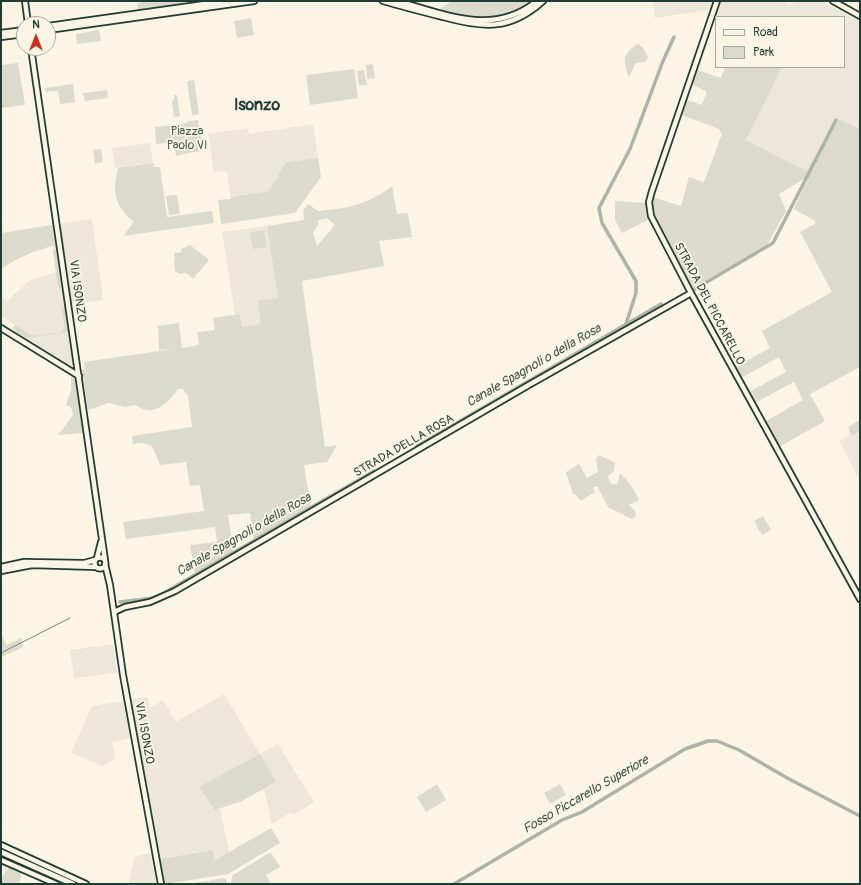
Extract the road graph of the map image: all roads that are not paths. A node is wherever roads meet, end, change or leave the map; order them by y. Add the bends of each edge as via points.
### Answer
1 (25, 1) edge
2 (226, 1) edge
3 (254, 1) edge
4 (383, 1) edge
5 (397, 1) edge
6 (537, 1) edge
7 (543, 1) edge
8 (717, 1) edge
9 (833, 1) edge
10 (27, 16) edge
11 (135, 16) junction
12 (860, 16) edge
13 (56, 25) edge
14 (56, 29) edge
15 (16, 31) edge
16 (1, 33) edge
17 (16, 35) edge
18 (1, 37) edge
19 (32, 56) edge
20 (691, 293) junction
21 (1, 328) edge
22 (79, 376) junction
23 (102, 537) junction
24 (96, 559) junction
25 (105, 562) junction
26 (1, 567) edge
27 (98, 568) junction
28 (1, 571) edge
29 (110, 585) junction
30 (860, 599) edge
31 (113, 603) junction
32 (125, 607) junction
33 (114, 612) junction
34 (1, 845) edge
35 (1, 852) edge
36 (1, 860) edge
37 (56, 884) edge
38 (73, 884) edge
39 (86, 884) edge
40 (161, 884) edge

1 - 10 street
2 - 11 street
3 - 11 street
4 - 7 street via 480,26 514,20
5 - 6 street via 472,21 485,22 513,16
8 - 20 street, STRADA DEL PICCARELLO via 650,200 654,222
9 - 12 street
11 - 13 street
11 - 14 street
15 - 16 street
17 - 18 street
19 - 22 street, VIA ISONZO
20 - 30 street, STRADA DEL PICCARELLO
20 - 32 street, STRADA DELLA ROSA via 175,592 148,603
21 - 22 street
22 - 23 street, VIA ISONZO
23 - 24 street, VIA ISONZO
23 - 25 street, VIA ISONZO
24 - 25 street via 102,558
24 - 26 street via 84,563 24,562
24 - 27 street, VIA ISONZO
25 - 27 street via 103,568
25 - 29 street, VIA ISONZO
27 - 28 street via 34,565
27 - 29 street, VIA ISONZO via 104,573
29 - 31 street, VIA ISONZO
31 - 32 street, STRADA DELLA ROSA
31 - 33 street, VIA ISONZO
32 - 33 street, STRADA DELLA ROSA
33 - 40 street, VIA ISONZO
34 - 39 street
35 - 38 main road
36 - 37 street

